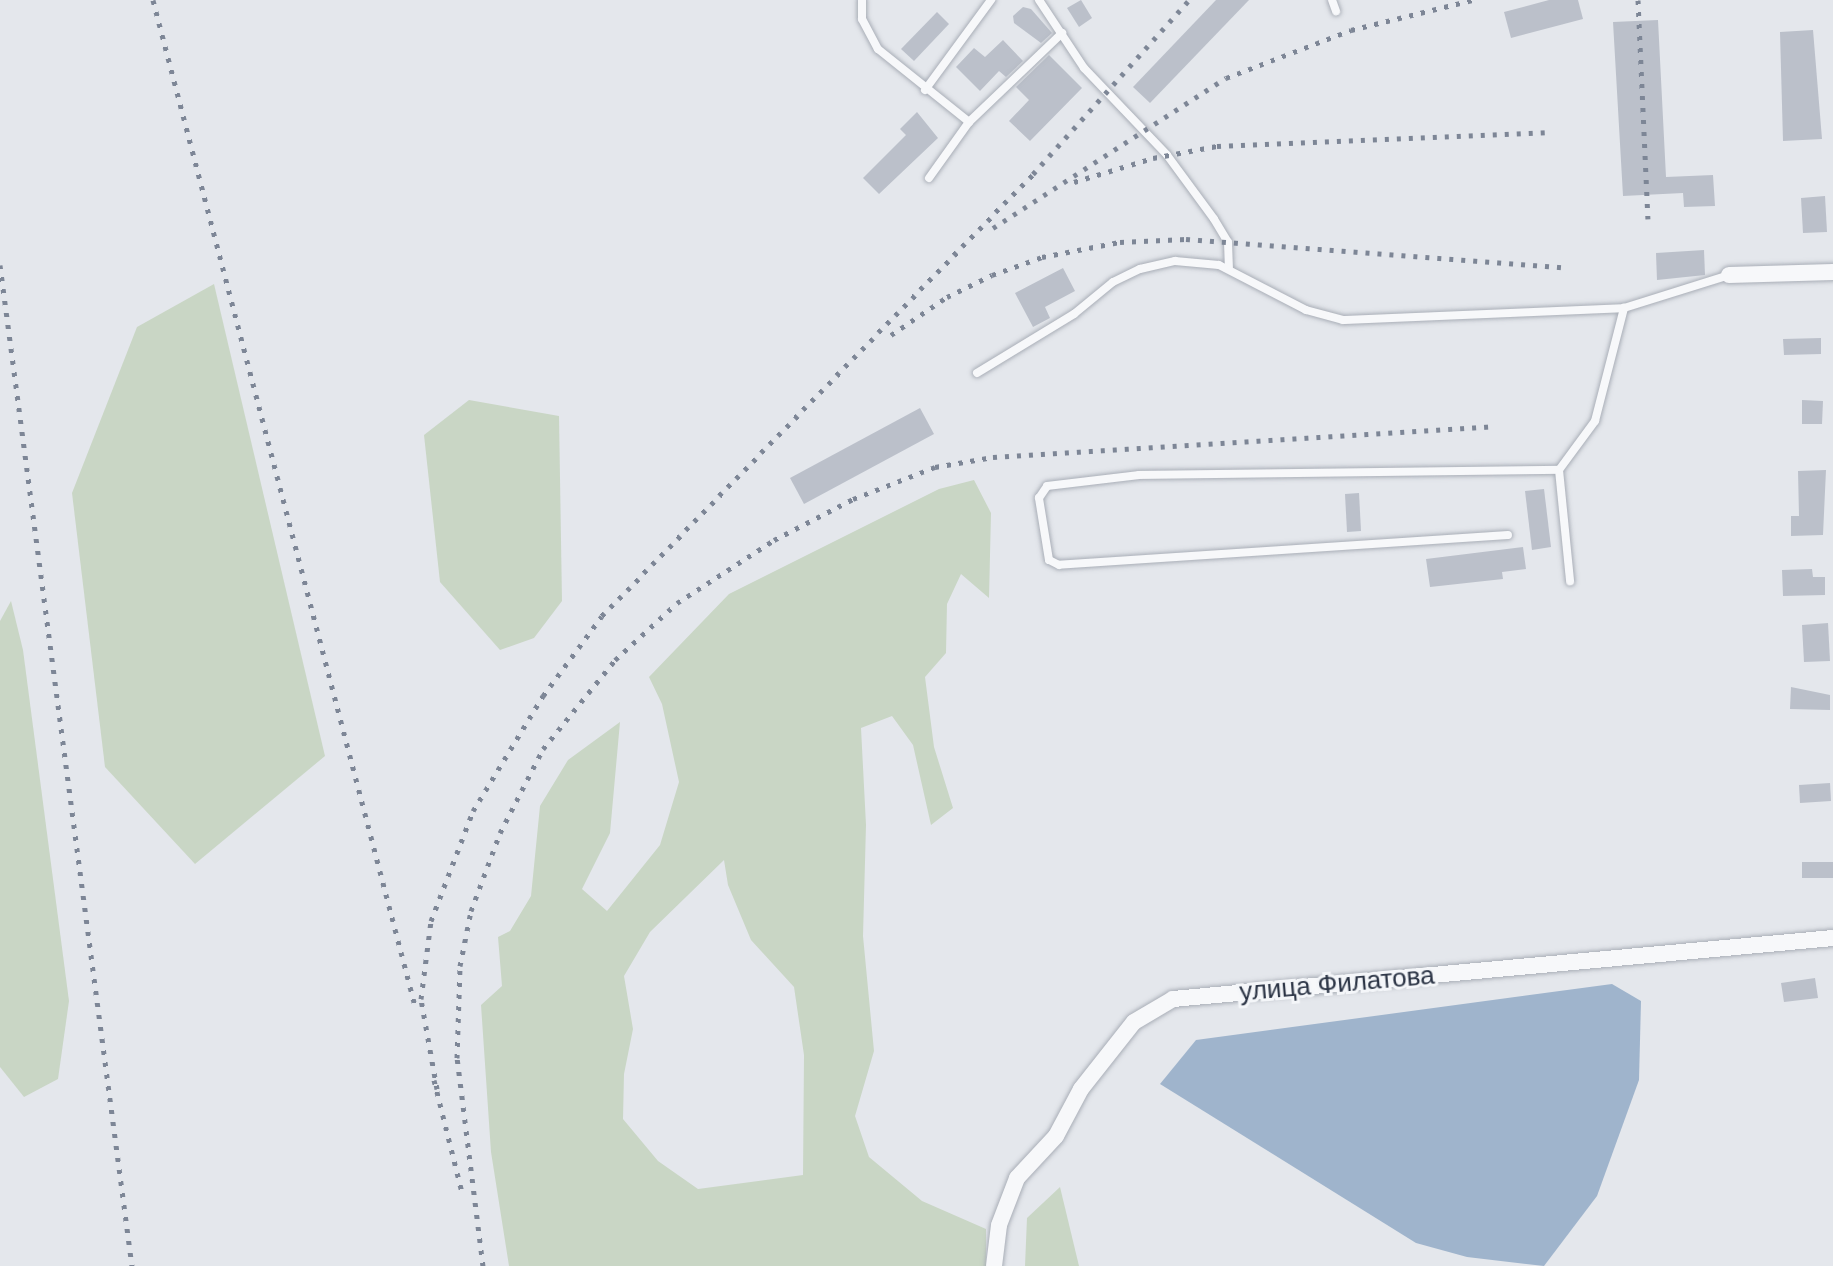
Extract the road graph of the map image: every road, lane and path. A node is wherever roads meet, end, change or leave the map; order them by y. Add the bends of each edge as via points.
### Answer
1 (862, 0) edge
2 (991, 0) edge
3 (1039, 0) edge
4 (1332, 0) edge
5 (1336, 11) dead end
6 (1062, 33) junction
7 (925, 90) junction
8 (969, 122) junction
9 (929, 178) dead end
10 (1229, 268) junction
11 (1833, 272) edge
12 (1729, 275) joint
13 (1624, 308) junction
14 (977, 373) dead end
15 (1559, 470) junction
16 (1508, 535) dead end
17 (1570, 581) dead end
18 (1833, 938) edge
19 (994, 1266) edge

1 - 7 lane via 862,19 871,39
2 - 7 lane
3 - 6 lane
4 - 5 lane
6 - 8 lane
6 - 10 lane via 1084,68 1167,155 1214,219 1228,242
7 - 8 lane
8 - 9 lane
10 - 13 lane via 1306,310 1343,320
10 - 14 lane via 1192,261 1140,269
11 - 12 street
12 - 13 lane
13 - 15 lane via 1595,421
15 - 16 lane via 1139,475 1047,486 1039,498 1049,560 1059,565
15 - 17 lane
18 - 19 street, улица Филатова via 1173,999 1134,1022 1081,1089 1056,1136 1017,1178 999,1225

